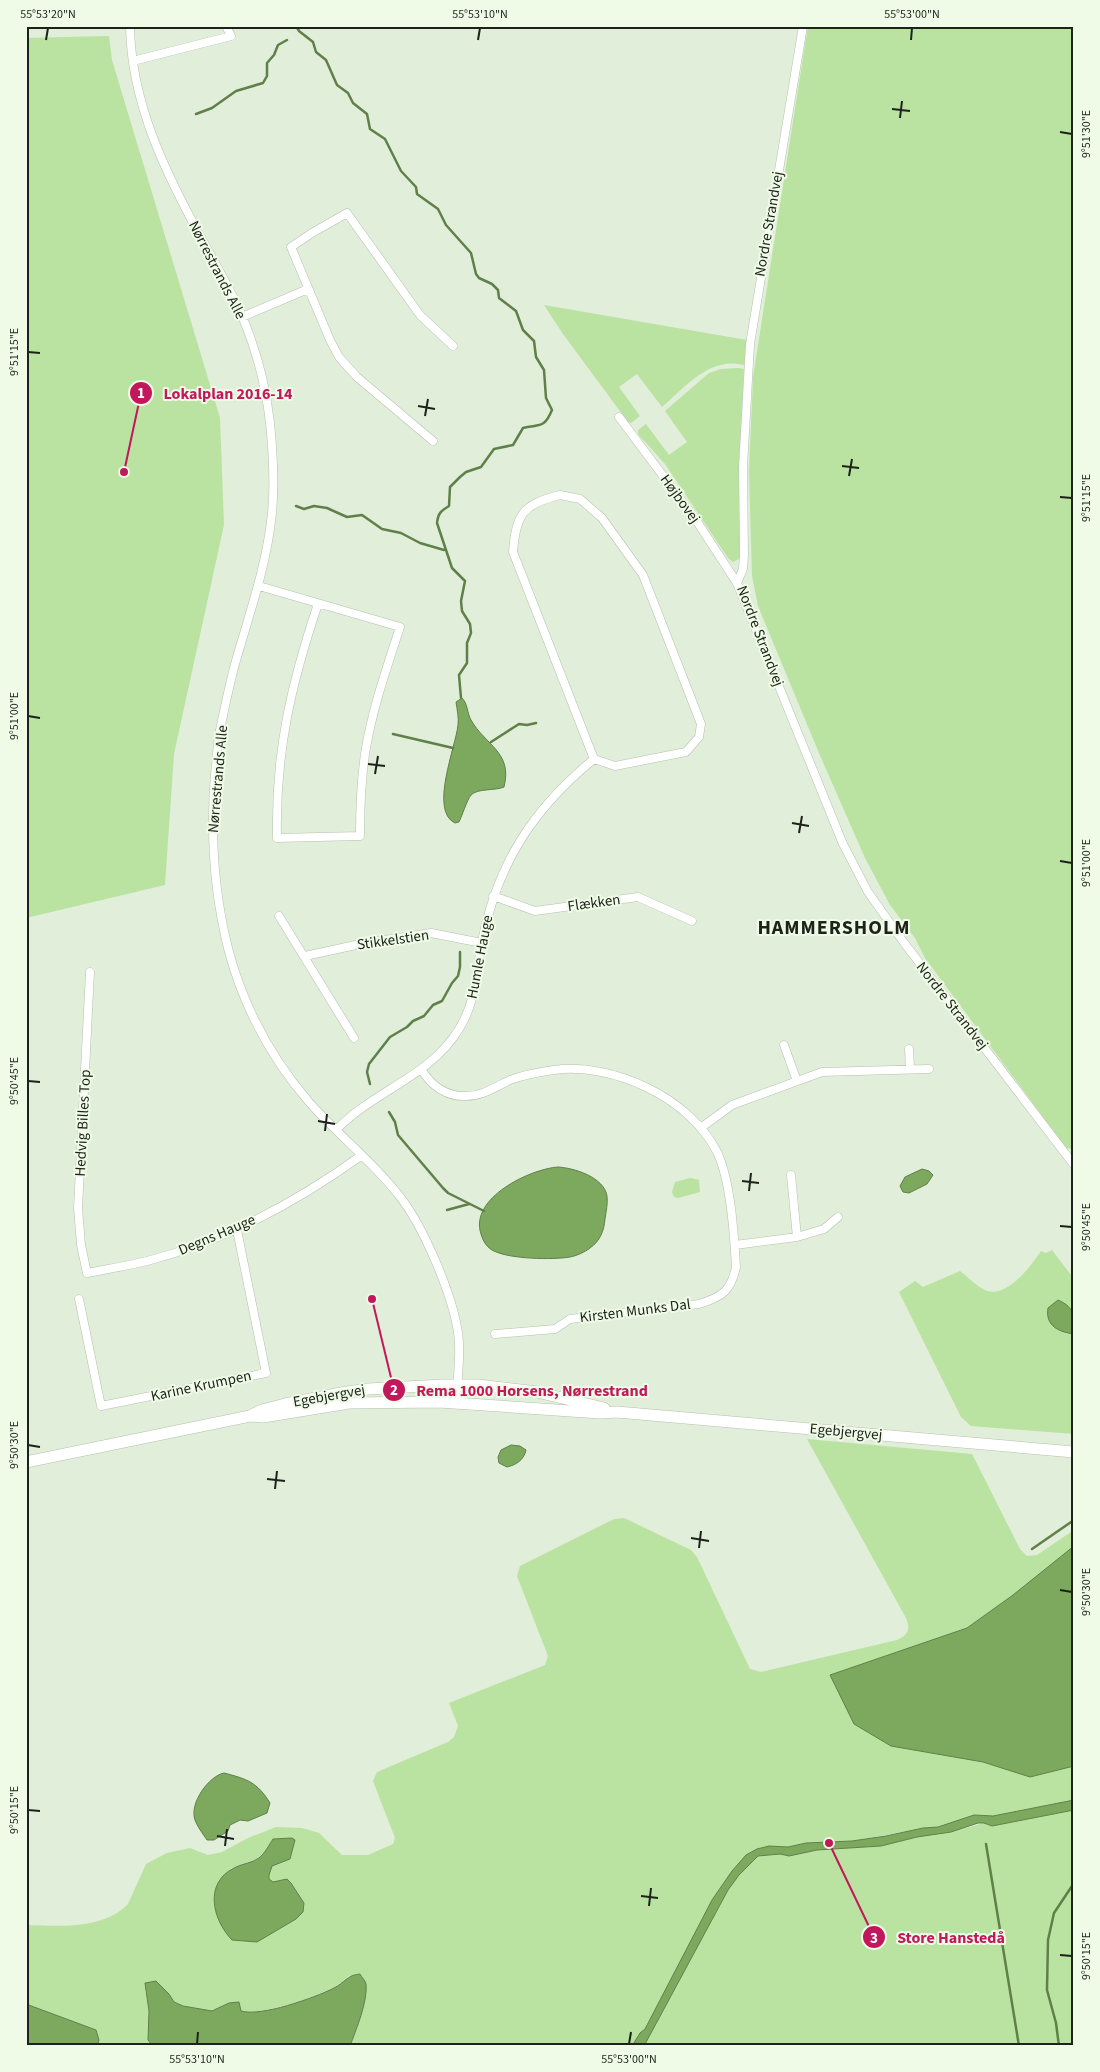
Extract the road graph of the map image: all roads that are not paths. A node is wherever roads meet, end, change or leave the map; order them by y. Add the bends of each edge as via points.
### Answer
1 (130, 26) edge
2 (226, 26) edge
3 (803, 26) edge
4 (134, 61) junction
5 (308, 289) junction
6 (242, 317) junction
7 (453, 346) dead end
8 (619, 417) dead end
9 (433, 441) dead end
10 (737, 583) junction
11 (259, 586) junction
12 (318, 604) junction
13 (594, 759) junction
14 (494, 896) junction
15 (280, 916) dead end
16 (692, 921) dead end
17 (482, 943) junction
18 (305, 956) junction
19 (90, 972) dead end
20 (354, 1038) dead end
21 (784, 1045) dead end
22 (909, 1049) dead end
23 (421, 1069) junction
24 (910, 1069) junction
25 (930, 1069) dead end
26 (797, 1081) junction
27 (702, 1127) junction
28 (337, 1129) junction
29 (362, 1155) junction
30 (1074, 1165) edge
31 (791, 1175) dead end
32 (838, 1217) dead end
33 (237, 1230) junction
34 (797, 1237) junction
35 (735, 1245) junction
36 (87, 1273) joint
37 (79, 1299) dead end
38 (495, 1334) dead end
39 (457, 1384) junction
40 (349, 1403) junction
41 (456, 1403) junction
42 (617, 1412) junction
43 (250, 1416) junction
44 (1074, 1452) edge
45 (26, 1462) edge

1 - 4 street, Nørrestrands Alle
2 - 4 street via 231,36
3 - 10 street, Nordre Strandvej via 750,344 743,467 744,555
4 - 6 street, Nørrestrands Alle via 155,146
5 - 6 street
5 - 7 street via 291,247 347,213 420,315
5 - 9 street via 339,357 357,377
6 - 11 street, Nørrestrands Alle via 260,370 273,465 272,512
8 - 10 street, Højbovej via 696,520
10 - 30 street, Nordre Strandvej via 843,844 868,892
11 - 12 street
11 - 28 street, Nørrestrands Alle via 236,661 219,735 213,797 218,892 229,952 249,1010 281,1067
12 - 12 street via 400,627 365,749 360,836 277,838 281,743 294,683
13 - 13 street via 513,552 514,533 521,514 538,501 560,495 580,499 602,518 642,575 701,724 699,737 686,752 615,766
13 - 14 street, Humle Hauge via 553,796 532,821 511,855
14 - 16 street, Flækken via 535,911 638,897
14 - 17 street, Humle Hauge
15 - 18 street
17 - 18 street, Stikkelstien via 431,933
17 - 23 street, Humle Hauge via 468,1014 446,1048
18 - 20 street
19 - 36 street, Hedvig Billes Top via 78,1208
21 - 26 street
22 - 24 street
23 - 27 street, Kirsten Munks Dal via 429,1081 444,1092 464,1096 482,1094 512,1080 556,1070 586,1070 640,1083 684,1111
23 - 28 street, Humle Hauge via 355,1113
24 - 25 street
24 - 26 street via 822,1072
26 - 27 street via 732,1105
27 - 35 street, Kirsten Munks Dal via 718,1153
28 - 29 street, Nørrestrands Alle
29 - 33 street, Degns Hauge via 297,1197
29 - 39 street, Nørrestrands Alle via 400,1195 444,1280 459,1342
31 - 34 street
32 - 34 street via 824,1229
33 - 36 street, Degns Hauge via 146,1262
33 - 37 street, Karine Krumpen via 266,1373 101,1406
34 - 35 street
35 - 38 street, Kirsten Munks Dal via 733,1281 716,1299 699,1304 570,1319 555,1329
39 - 40 street via 448,1395 370,1398
39 - 41 street, Nørrestrands Alle
39 - 42 street, Egebjergvej via 537,1392
39 - 43 street, Egebjergvej via 341,1393 285,1404
40 - 41 street, Egebjergvej
40 - 43 street, Egebjergvej via 263,1417
41 - 42 street, Egebjergvej
42 - 44 street, Egebjergvej
43 - 45 street, Egebjergvej

